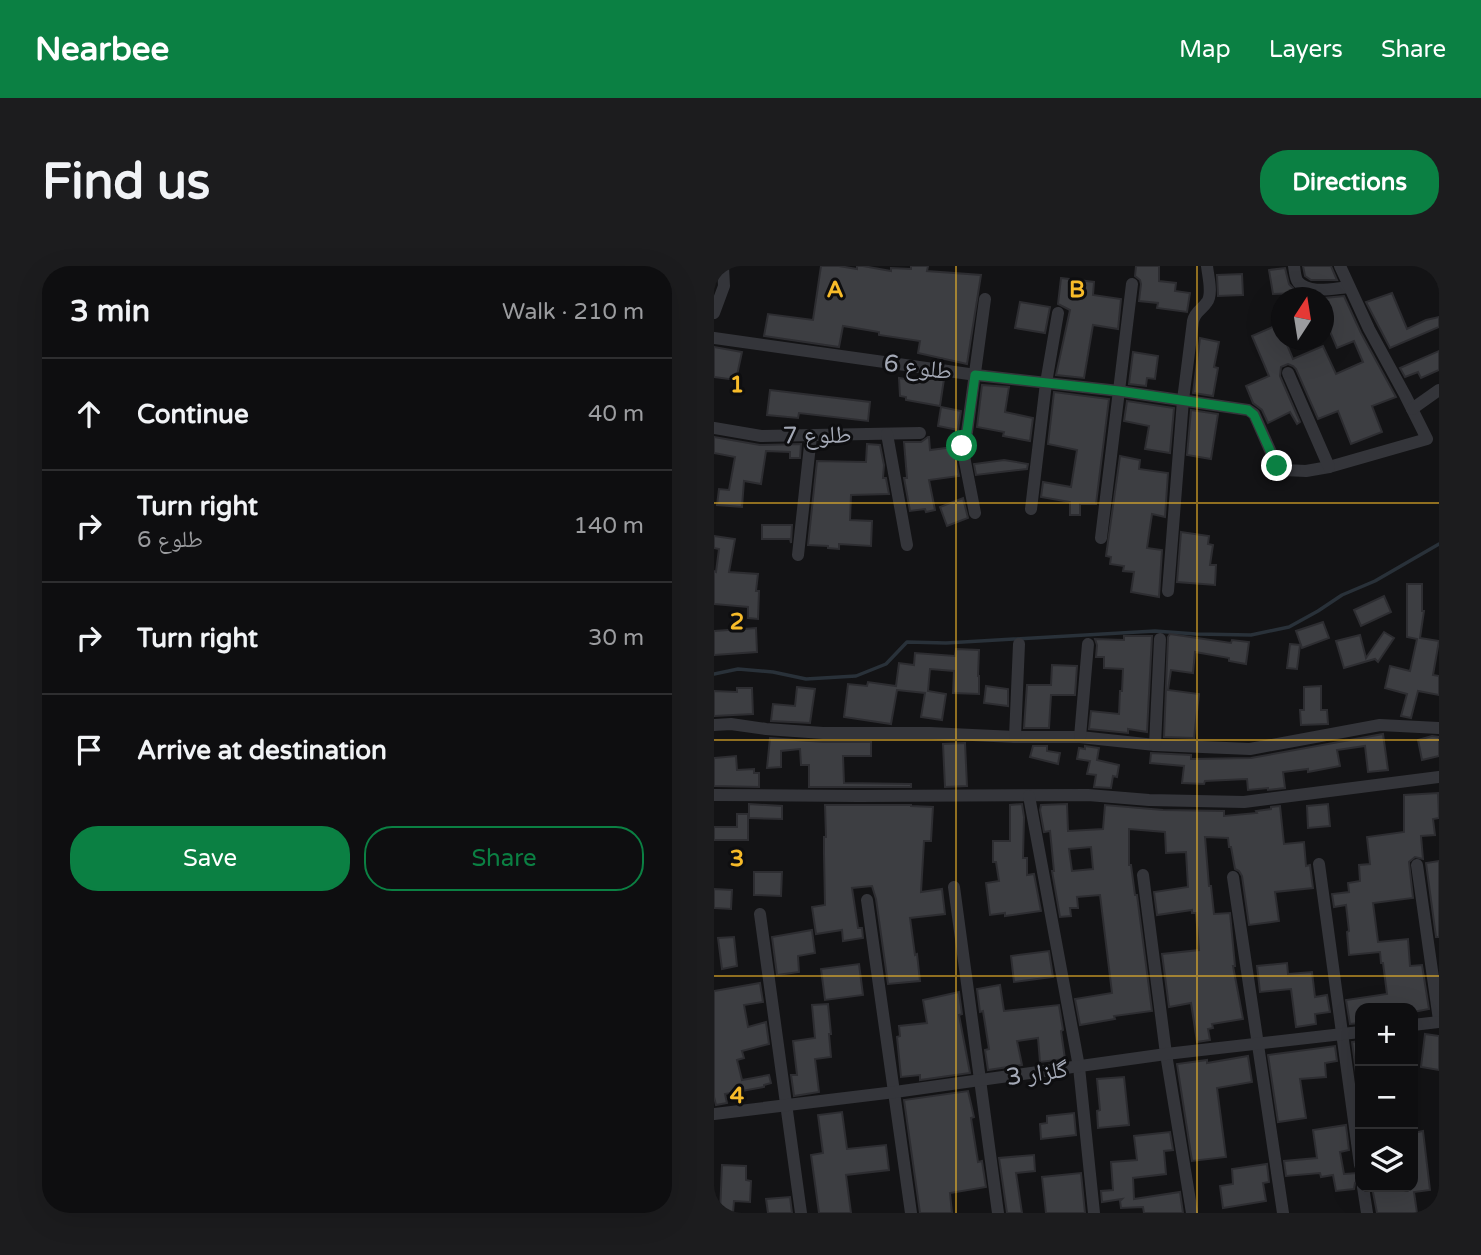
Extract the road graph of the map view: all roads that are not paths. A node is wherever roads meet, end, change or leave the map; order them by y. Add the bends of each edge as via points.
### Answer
1 (723, 266) edge
2 (1207, 266) edge
3 (1294, 266) edge
4 (1340, 266) edge
5 (1132, 284) dead end
6 (1349, 287) junction
7 (985, 299) dead end
8 (715, 311) edge
9 (1058, 313) dead end
10 (714, 338) edge
11 (1287, 373) dead end
12 (975, 375) junction
13 (1046, 383) junction
14 (1439, 390) edge
15 (1119, 391) junction
16 (1183, 400) junction
17 (1412, 409) junction
18 (714, 429) edge
19 (920, 433) dead end
20 (887, 434) junction
21 (811, 436) junction
22 (1329, 467) junction
23 (1031, 509) dead end
24 (975, 513) dead end
25 (1101, 538) dead end
26 (907, 545) dead end
27 (798, 555) dead end
28 (1168, 592) dead end
29 (1160, 639) dead end
30 (1088, 643) dead end
31 (1020, 644) dead end
32 (714, 725) edge
33 (1439, 728) edge
34 (1016, 737) junction
35 (1080, 737) junction
36 (1155, 745) junction
37 (1439, 778) edge
38 (714, 794) edge
39 (1029, 796) junction
40 (1319, 864) dead end
41 (1417, 865) dead end
42 (1143, 875) dead end
43 (1233, 877) dead end
44 (954, 887) dead end
45 (867, 900) dead end
46 (760, 914) dead end
47 (1433, 938) edge
48 (1439, 1021) edge
49 (1418, 1024) edge
50 (1355, 1033) edge
51 (1343, 1034) junction
52 (1258, 1044) junction
53 (1166, 1054) junction
54 (1079, 1067) junction
55 (980, 1080) junction
56 (895, 1092) junction
57 (786, 1106) junction
58 (714, 1114) edge
59 (1355, 1129) edge
60 (1364, 1192) edge
61 (800, 1213) edge
62 (911, 1213) edge
63 (998, 1213) edge
64 (1094, 1213) edge
65 (1192, 1213) edge
66 (1283, 1213) edge
67 (1367, 1213) edge

1 - 8 street via 724,286
2 - 16 street via 1210,293 1194,314
3 - 6 street via 1297,281 1305,288
4 - 6 street
5 - 15 street
6 - 17 street
7 - 12 street
9 - 13 street
10 - 12 street, طلوع 6
11 - 22 street
12 - 13 street, طلوع 6
12 - 24 street via 962,446
13 - 15 street, طلوع 6
13 - 23 street
14 - 17 street
15 - 16 street, طلوع 6
15 - 25 street
16 - 22 street, طلوع 6 via 1248,410 1280,469
16 - 28 street
17 - 22 street via 1425,440
18 - 21 street, طلوع 7 via 761,436
19 - 20 street, طلوع 7
20 - 21 street, طلوع 7
20 - 26 street
21 - 27 street
29 - 36 street
30 - 35 street
31 - 34 street
32 - 34 street via 823,733
33 - 36 street via 1380,725 1250,749
34 - 35 street
35 - 36 street
37 - 39 street via 1244,802
38 - 39 street
39 - 54 street
40 - 51 street
41 - 47 street
42 - 53 street
43 - 52 street
44 - 55 street
45 - 56 street
46 - 57 street
47 - 48 street
48 - 49 street
50 - 51 street, گلزار 3
51 - 52 street, گلزار 3
51 - 59 street
52 - 53 street, گلزار 3
52 - 66 street
53 - 54 street, گلزار 3
53 - 65 street
54 - 55 street, گلزار 3
54 - 64 street
55 - 56 street, گلزار 3
55 - 63 street
56 - 57 street, گلزار 3
56 - 62 street
57 - 58 street, گلزار 3
57 - 61 street
60 - 67 street

